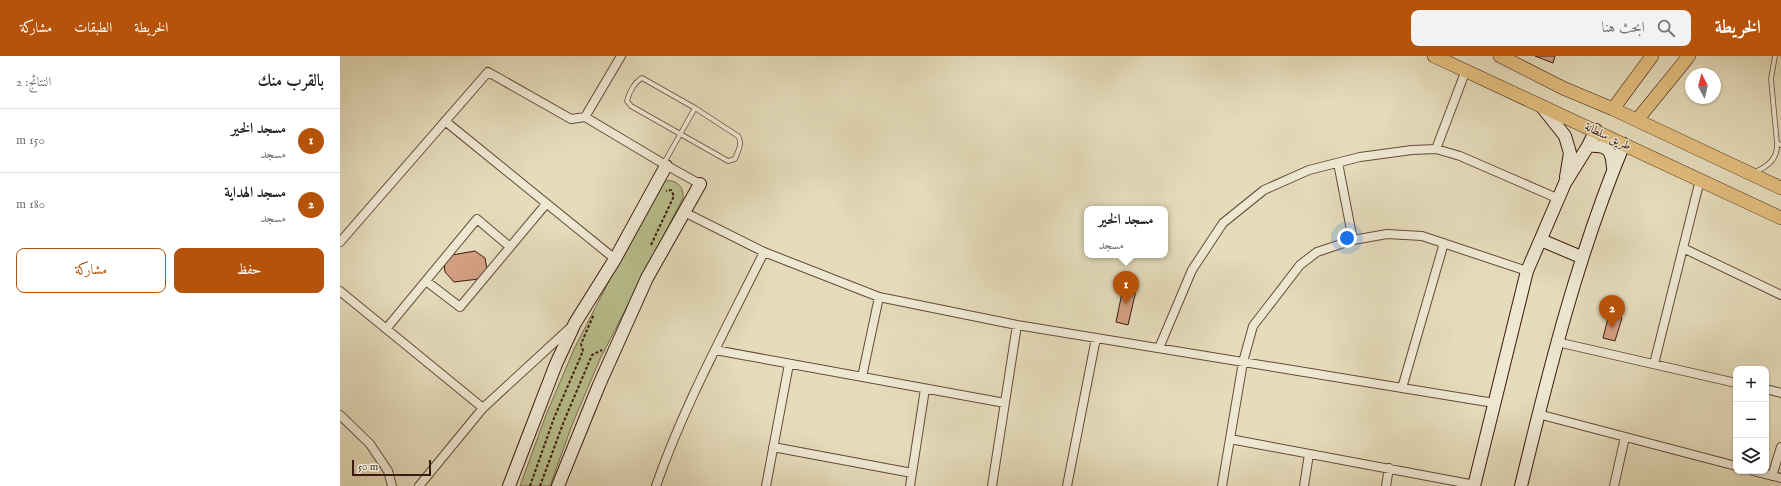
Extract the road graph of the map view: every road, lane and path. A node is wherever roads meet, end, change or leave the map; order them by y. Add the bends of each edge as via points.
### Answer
1 (622, 56) edge
2 (1434, 56) edge
3 (1500, 56) edge
4 (1652, 56) edge
5 (1690, 56) edge
6 (1775, 56) edge
7 (1466, 70) junction
8 (1540, 104) junction
9 (695, 108) junction
10 (1613, 109) junction
11 (585, 117) junction
12 (1637, 120) junction
13 (446, 121) junction
14 (1596, 130) junction
15 (680, 135) junction
16 (1624, 144) junction
17 (1779, 144) edge
18 (1588, 146) junction
19 (1436, 149) junction
20 (1338, 163) junction
21 (665, 165) junction
22 (1613, 168) junction
23 (1750, 174) junction
24 (1700, 180) junction
25 (1565, 183) junction
26 (700, 184) joint
27 (1781, 188) edge
28 (665, 193) dead end
29 (1559, 199) junction
30 (546, 204) junction
31 (684, 212) junction
32 (1781, 218) edge
33 (1353, 240) junction
34 (1541, 240) junction
35 (340, 242) edge
36 (1444, 243) junction
37 (510, 247) junction
38 (1683, 248) junction
39 (648, 252) dead end
40 (764, 252) junction
41 (615, 258) junction
42 (1581, 258) junction
43 (1527, 271) junction
44 (426, 281) junction
45 (340, 291) edge
46 (1781, 295) edge
47 (879, 297) junction
48 (596, 311) dead end
49 (575, 323) junction
50 (1017, 326) junction
51 (386, 329) junction
52 (1096, 338) junction
53 (1557, 342) junction
54 (604, 345) dead end
55 (1159, 348) junction
56 (715, 350) junction
57 (1243, 362) junction
58 (789, 364) junction
59 (1654, 364) junction
60 (862, 377) junction
61 (1733, 382) edge
62 (1402, 388) junction
63 (925, 389) junction
64 (1769, 390) edge
65 (1781, 393) edge
66 (1005, 403) junction
67 (1494, 403) junction
68 (483, 408) junction
69 (1538, 414) junction
70 (340, 415) edge
71 (1625, 437) junction
72 (1230, 439) junction
73 (774, 447) junction
74 (1781, 447) edge
75 (1309, 454) junction
76 (1733, 465) edge
77 (1390, 468) junction
78 (912, 473) junction
79 (1764, 474) edge
80 (1772, 476) junction
81 (1781, 478) edge
82 (1474, 485) edge
83 (392, 486) edge
84 (419, 486) edge
85 (509, 486) edge
86 (530, 486) edge
87 (540, 486) edge
88 (558, 486) edge
89 (656, 486) edge
90 (766, 486) edge
91 (910, 486) edge
92 (992, 486) edge
93 (1067, 486) edge
94 (1222, 486) edge
95 (1304, 486) edge
96 (1386, 486) edge
97 (1521, 486) edge
98 (1614, 486) edge

1 - 11 street
2 - 7 main road, طريق سلطانة
3 - 10 main road via 1563,88
4 - 10 main road
5 - 12 main road
6 - 17 lane via 1772,80
7 - 8 main road, طريق سلطانة
7 - 19 street
8 - 14 main road, طريق سلطانة
8 - 25 street via 1565,136 1570,153
9 - 15 lane
9 - 15 lane via 738,136 740,144 735,158 728,161
9 - 15 lane via 642,78 628,95 627,101 631,106
10 - 12 main road
11 - 13 street via 571,119 488,72
11 - 21 street
12 - 23 main road
13 - 30 street
13 - 35 street
14 - 16 main road, طريق سلطانة
14 - 18 street
15 - 21 lane
16 - 22 street
16 - 24 main road, طريق سلطانة
17 - 23 lane via 1778,152 1768,165
18 - 22 street via 1606,148 1613,158
18 - 25 street
19 - 20 street via 1360,157
19 - 29 street via 1460,156
20 - 33 street
20 - 55 street via 1309,170 1264,190 1223,223 1192,270
21 - 26 street
21 - 41 street
22 - 42 street
23 - 27 main road
24 - 32 main road, طريق سلطانة
24 - 38 street
25 - 29 street
26 - 31 street
28 - 39 path via 671,190 674,196
29 - 34 street
30 - 37 street
30 - 41 street
31 - 40 street
31 - 88 street via 647,278 599,385
33 - 36 street via 1387,234 1422,236
33 - 57 street via 1317,252 1300,265 1253,326
34 - 42 street
34 - 43 street
36 - 43 street
36 - 62 street
37 - 44 street via 460,307
37 - 44 street via 477,219
38 - 46 street
38 - 59 street
40 - 47 street
40 - 56 street
41 - 49 street
42 - 53 street
43 - 67 street
44 - 51 street
45 - 51 street
47 - 50 street
47 - 60 street
48 - 86 path via 581,344 583,351 554,418
49 - 68 street
49 - 85 street via 556,364
50 - 52 street
50 - 66 street
51 - 68 street
52 - 55 street
52 - 93 street
53 - 59 street
53 - 69 street
54 - 87 path via 601,351 592,355
55 - 57 street
56 - 58 street
56 - 89 street via 669,448
57 - 62 street
57 - 72 street
58 - 60 street
58 - 73 street
59 - 61 street
60 - 63 street
62 - 67 street
63 - 66 street
63 - 78 street
64 - 65 street
66 - 92 street
67 - 82 street
68 - 84 street
69 - 71 street
69 - 97 street
70 - 83 street via 370,444 388,471
71 - 76 street
71 - 98 street
72 - 75 street
72 - 94 street
73 - 78 street
73 - 90 street
74 - 80 street
75 - 77 street
75 - 95 street
77 - 82 street
77 - 96 street
78 - 91 street
79 - 80 street
80 - 81 street

